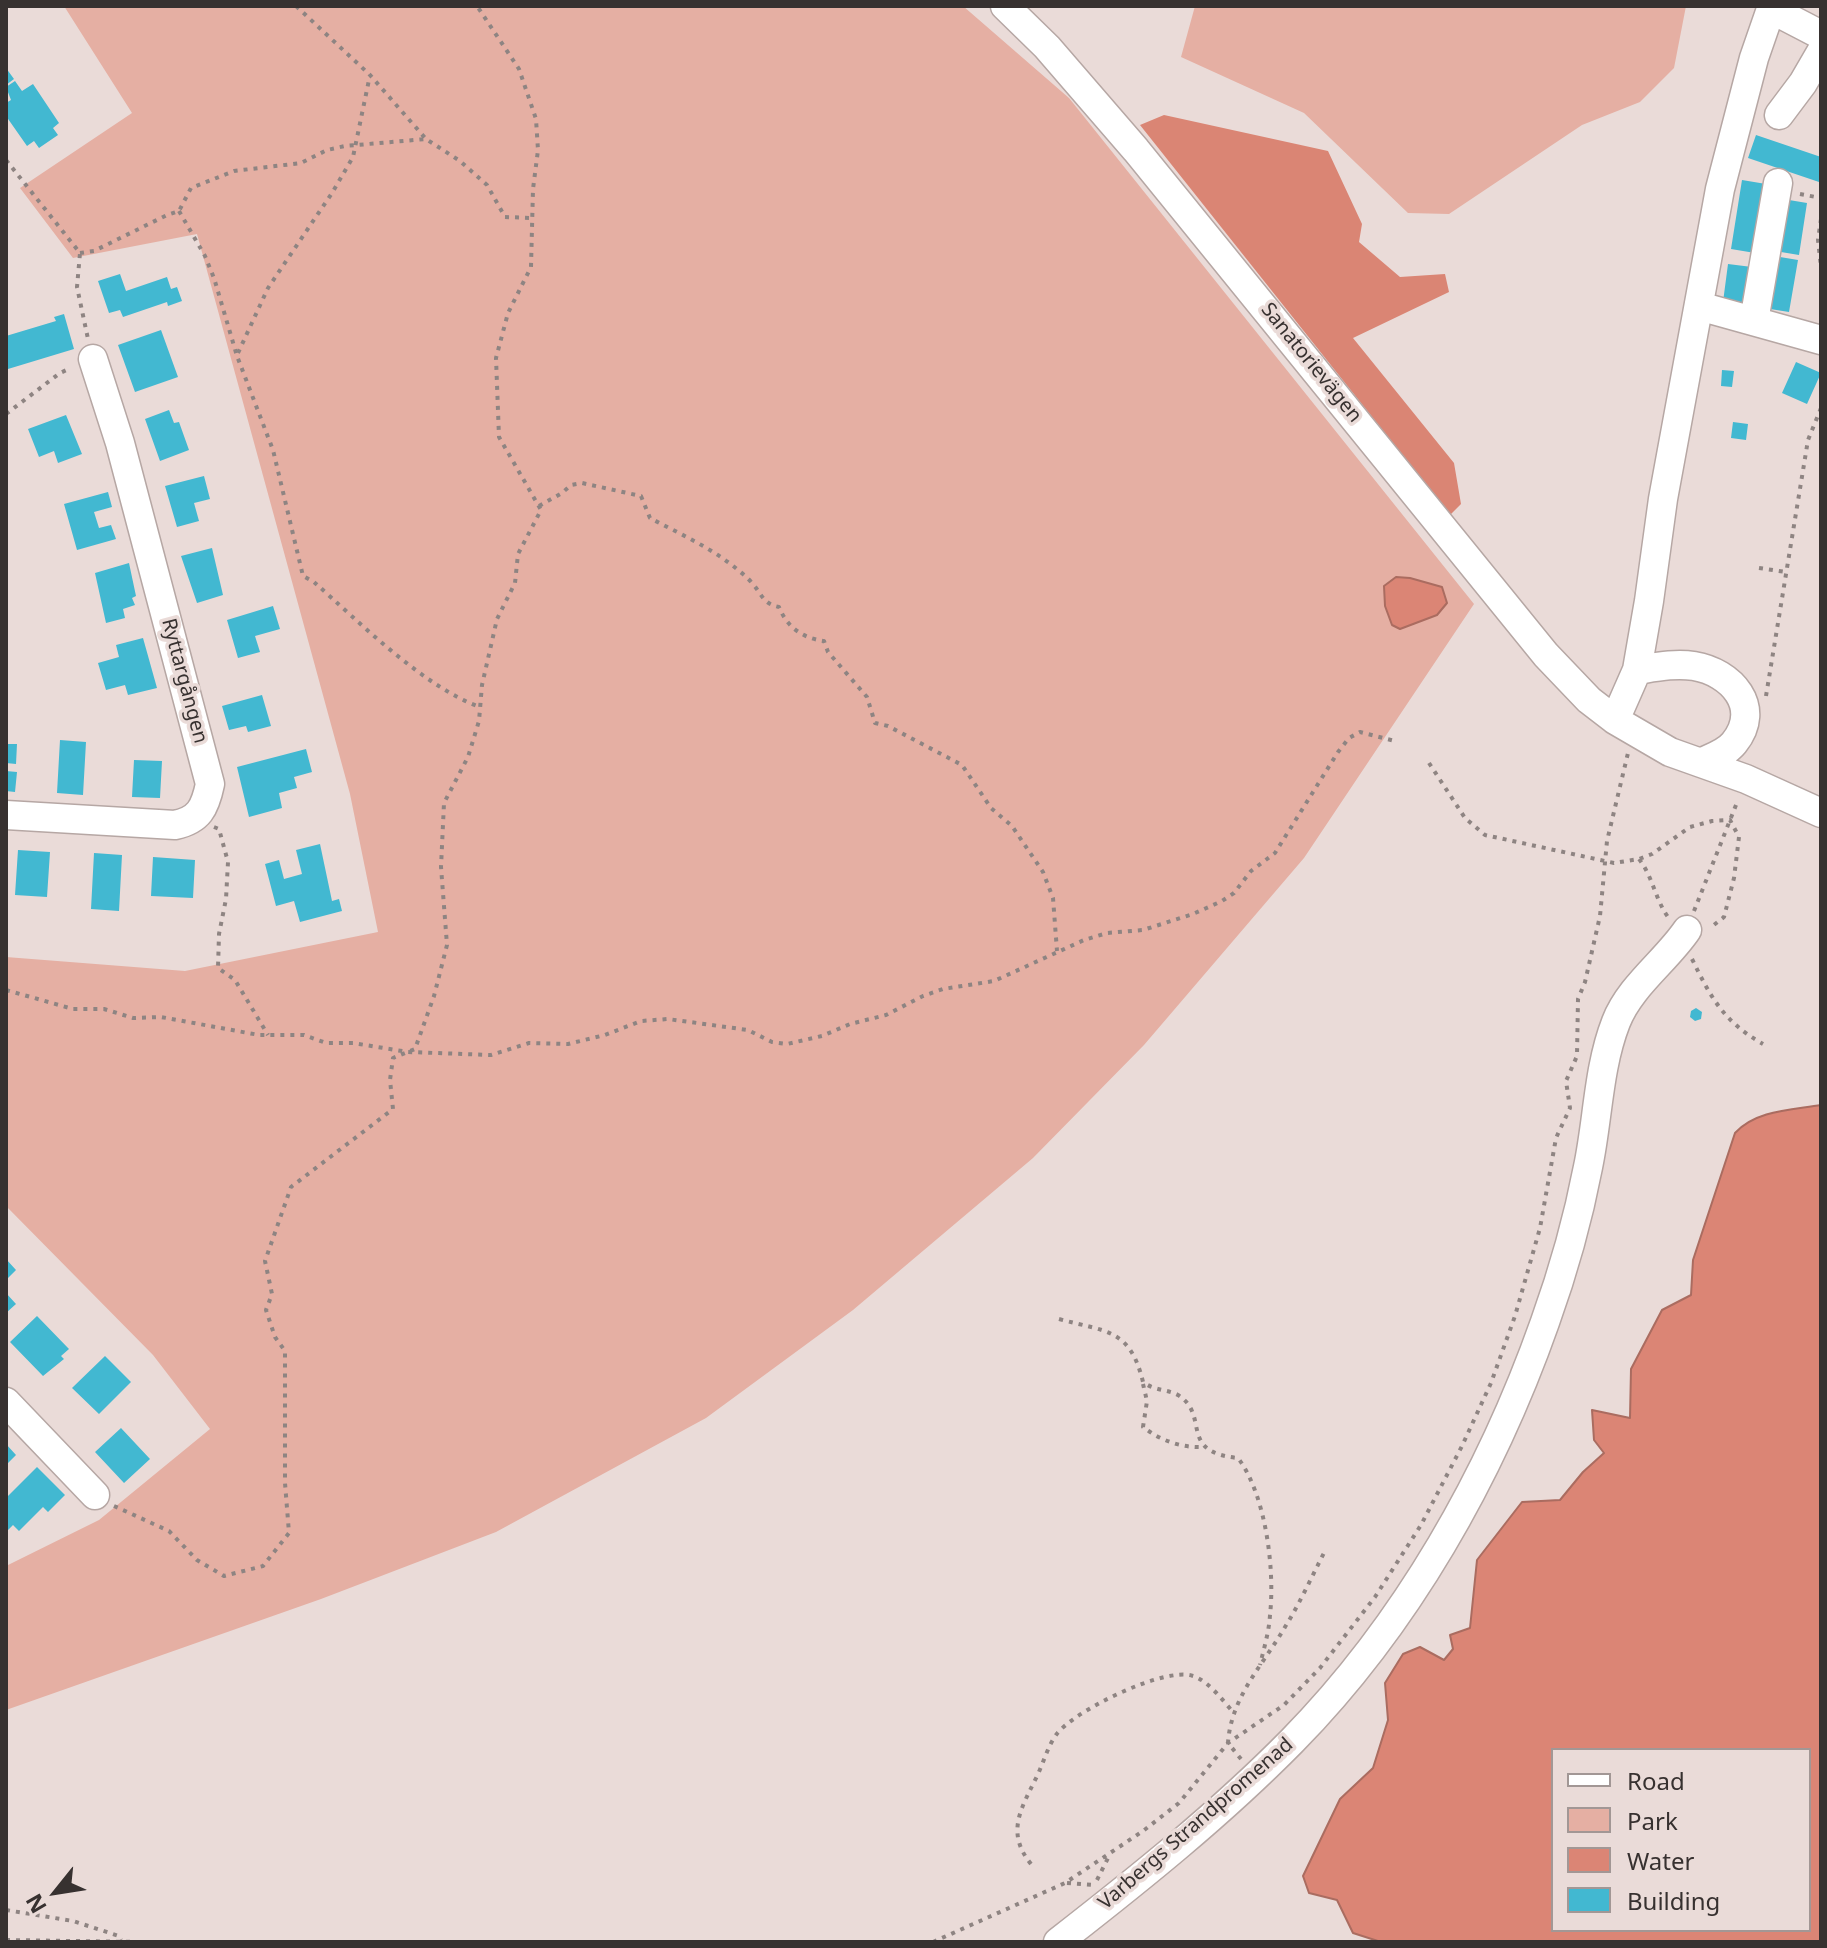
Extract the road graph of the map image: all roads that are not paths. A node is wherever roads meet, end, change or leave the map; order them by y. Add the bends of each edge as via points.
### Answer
1 (1005, 6) edge
2 (1771, 8) edge
3 (1821, 35) edge
4 (1821, 52) edge
5 (1779, 115) dead end
6 (1778, 183) dead end
7 (1699, 306) junction
8 (1754, 321) junction
9 (1821, 340) edge
10 (93, 359) road end
11 (1637, 670) junction
12 (1624, 726) junction
13 (1702, 762) junction
14 (1821, 813) edge
15 (6, 815) edge
16 (1684, 934) road end
17 (6, 1402) edge
18 (95, 1495) road end
19 (1058, 1942) edge

1 - 12 street, Sanatorievägen via 1040,38 1136,150 1546,655 1589,700
2 - 3 street
2 - 7 street via 1729,148
4 - 5 street
6 - 8 street
7 - 8 street
7 - 11 street
8 - 9 street
10 - 15 street, Ryttargången via 210,784 193,819 175,825
11 - 12 street
11 - 13 street via 1696,666 1736,687 1745,714 1741,732 1729,748
12 - 13 street, Sanatorievägen via 1670,752
13 - 14 street, Sanatorievägen
16 - 19 street, Varbergs Strandpromenad via 1616,1021 1585,1179 1546,1321 1502,1431 1413,1589 1293,1739 1195,1830
17 - 18 street

